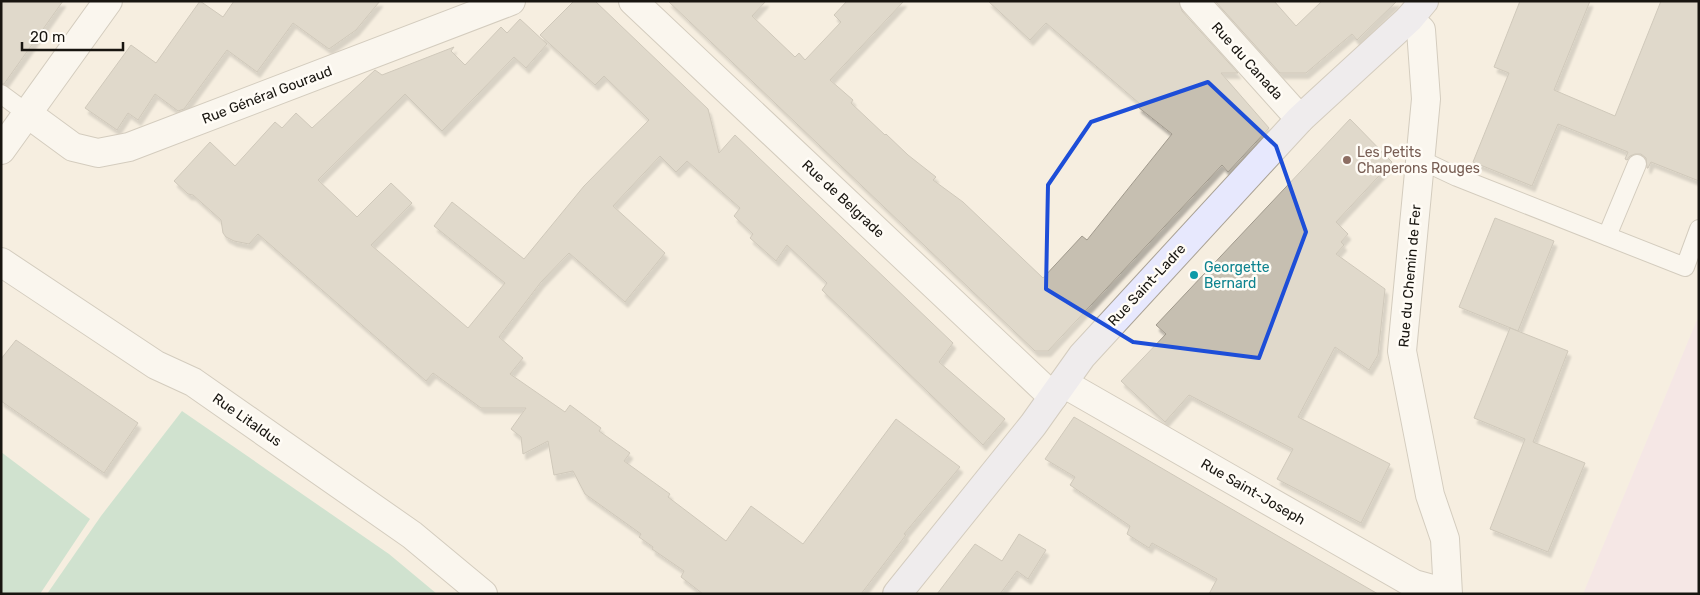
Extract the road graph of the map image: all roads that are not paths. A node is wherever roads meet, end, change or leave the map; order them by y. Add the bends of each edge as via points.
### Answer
1 (108, 1) edge
2 (511, 1) edge
3 (633, 1) edge
4 (1194, 1) edge
5 (1416, 10) edge
6 (1, 94) edge
7 (28, 114) junction
8 (1300, 120) junction
9 (1, 150) edge
10 (1421, 160) junction
11 (1637, 164) dead end
12 (1699, 229) edge
13 (1607, 236) junction
14 (1, 262) edge
15 (1058, 390) junction
16 (1447, 593) edge
17 (482, 594) edge
18 (897, 594) edge

1 - 7 street
2 - 7 street, Rue Général Gouraud via 129,148 98,152 73,147
3 - 15 street, Rue de Belgrade
4 - 8 street, Rue du Canada
5 - 8 street, Rue Saint-Ladre
5 - 10 street, Rue du Chemin de Fer via 1426,99
6 - 7 lane
7 - 9 street
8 - 15 street, Rue Saint-Ladre via 1082,356
10 - 13 lane
10 - 16 street, Rue du Chemin de Fer via 1402,351 1430,495 1445,539
11 - 13 lane
12 - 13 lane via 1685,267
14 - 17 street, Rue Litaldus via 156,365 193,382 412,535
15 - 16 street, Rue Saint-Joseph via 1414,584
15 - 18 street, Rue Saint-Ladre

